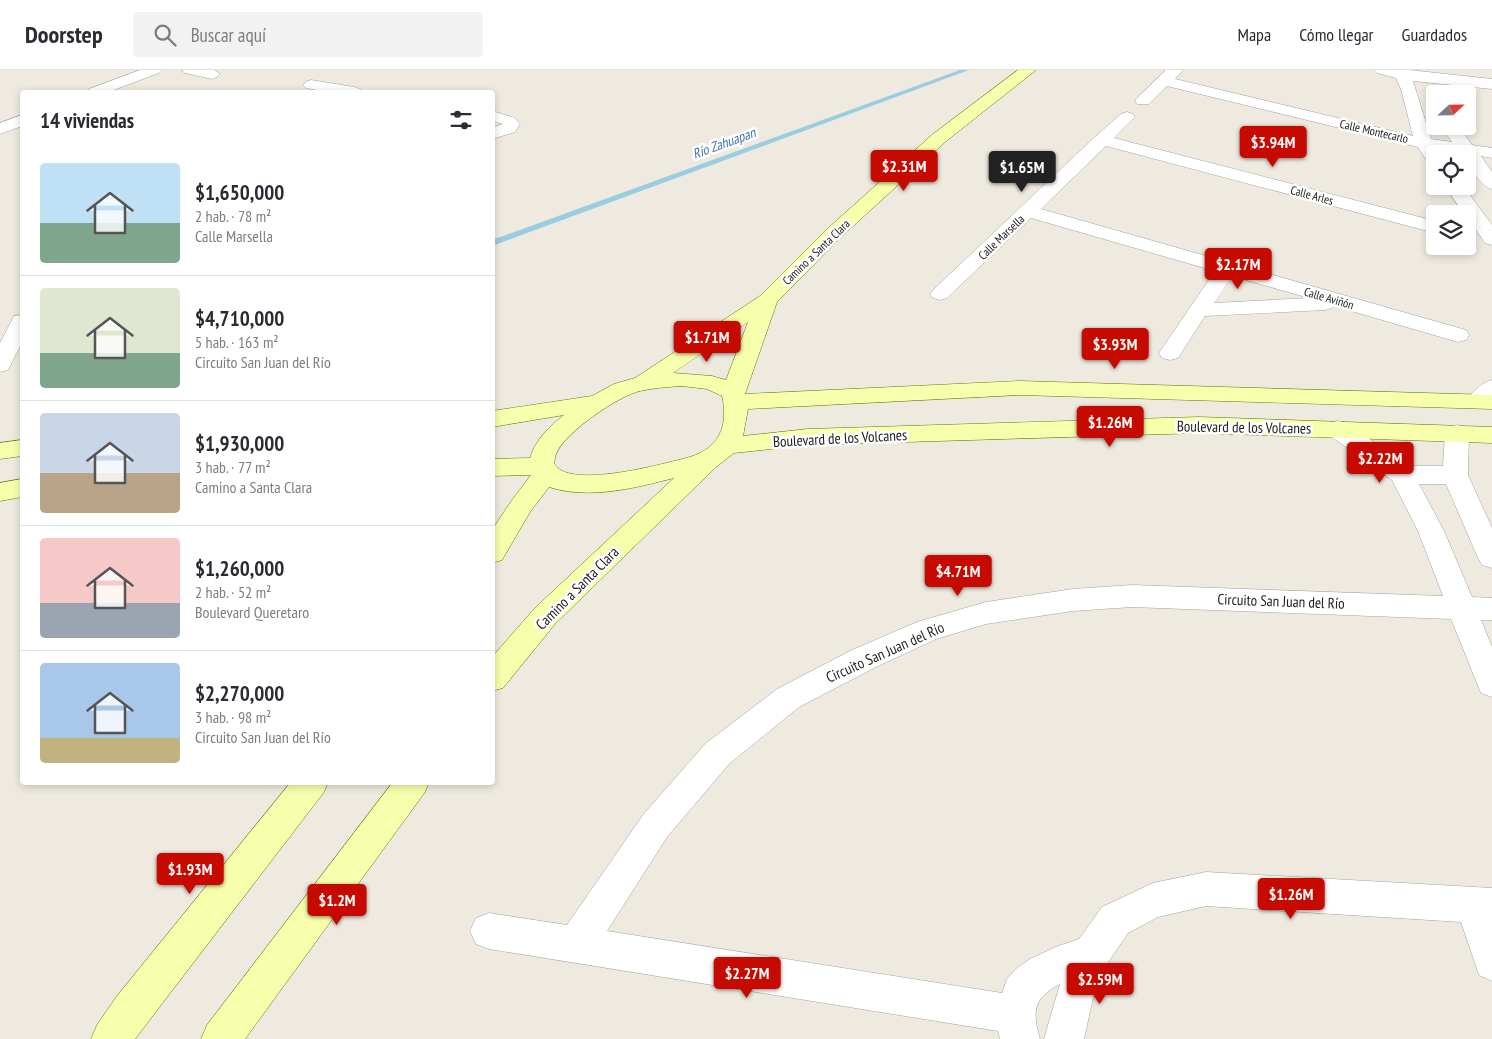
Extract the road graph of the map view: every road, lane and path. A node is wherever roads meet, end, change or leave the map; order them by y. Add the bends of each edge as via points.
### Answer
1 (154, 70) edge
2 (190, 70) edge
3 (1028, 70) edge
4 (1382, 70) edge
5 (1401, 72) edge
6 (212, 74) dead end
7 (1170, 76) edge
8 (1492, 84) edge
9 (312, 85) dead end
10 (100, 90) edge
11 (342, 90) edge
12 (1410, 90) junction
13 (1143, 101) dead end
14 (1426, 102) edge
15 (495, 117) edge
16 (1127, 117) dead end
17 (20, 121) edge
18 (0, 128) edge
19 (495, 133) edge
20 (1456, 135) edge
21 (1102, 140) junction
22 (1423, 143) junction
23 (1436, 145) edge
24 (1464, 145) edge
25 (1426, 147) edge
26 (1476, 151) edge
27 (1492, 153) edge
28 (1476, 161) edge
29 (1492, 184) edge
30 (1460, 195) edge
31 (1028, 211) junction
32 (1426, 226) edge
33 (1476, 238) edge
34 (1492, 241) edge
35 (1227, 268) junction
36 (940, 294) dead end
37 (767, 300) junction
38 (1347, 303) junction
39 (1199, 310) junction
40 (20, 326) edge
41 (1458, 335) dead end
42 (1170, 353) dead end
43 (0, 365) edge
44 (644, 382) junction
45 (1060, 389) junction
46 (1166, 391) junction
47 (735, 397) junction
48 (1487, 397) edge
49 (594, 403) junction
50 (495, 419) edge
51 (1181, 426) junction
52 (1073, 429) junction
53 (1338, 429) junction
54 (1457, 433) junction
55 (1492, 435) edge
56 (20, 448) edge
57 (0, 451) edge
58 (718, 453) junction
59 (495, 468) edge
60 (543, 470) junction
61 (1402, 475) junction
62 (1455, 475) junction
63 (20, 488) edge
64 (0, 492) edge
65 (495, 548) edge
66 (1492, 558) edge
67 (1461, 607) junction
68 (1492, 609) edge
69 (495, 675) edge
70 (1492, 684) edge
71 (310, 785) edge
72 (410, 785) edge
73 (1483, 906) edge
74 (489, 931) dead end
75 (576, 944) junction
76 (1090, 956) junction
77 (1492, 962) edge
78 (1016, 1026) edge
79 (111, 1039) edge
80 (221, 1039) edge
81 (1064, 1039) edge

1 - 10 street
2 - 6 street
3 - 37 main road, Camino a Santa Clara via 932,145 832,235
4 - 5 street
5 - 8 street
5 - 12 street
7 - 13 street
7 - 22 street, Calle Montecarlo
9 - 11 street
12 - 14 street
12 - 22 street
15 - 19 street via 512,124
16 - 21 street, Calle Marsella
17 - 18 street
20 - 24 street
21 - 31 street, Calle Marsella
21 - 32 street, Calle Arles
22 - 23 street, Calle Montecarlo
22 - 25 street
26 - 27 street, Calle Montecarlo
28 - 29 street
30 - 34 street
31 - 35 street, Calle Aviñón
31 - 36 street, Calle Marsella
33 - 34 street
35 - 38 street, Calle Aviñón
35 - 39 street
37 - 44 main road, Camino a Santa Clara
37 - 47 main road, Camino a Santa Clara
38 - 39 street
38 - 41 street, Calle Aviñón
39 - 42 street
40 - 43 street
44 - 47 main road via 682,379 712,383
44 - 49 main road via 623,388
45 - 46 main road
45 - 47 main road
45 - 52 main road
46 - 48 main road
46 - 51 main road
47 - 58 main road, Camino a Santa Clara via 735,421
49 - 50 main road
49 - 60 main road via 553,440 543,456
51 - 52 main road, Boulevard de los Volcanes
51 - 53 main road, Boulevard de los Volcanes
52 - 58 main road, Boulevard de los Volcanes via 808,437
53 - 54 main road, Boulevard de los Volcanes
53 - 61 street
54 - 55 main road, Boulevard de los Volcanes
54 - 62 street
56 - 57 main road
58 - 60 main road, Boulevard de los Volcanes via 645,478 605,482 557,481
58 - 69 main road, Camino a Santa Clara via 545,616
59 - 60 main road
60 - 65 main road
61 - 62 street
61 - 67 street via 1431,531
62 - 66 street
63 - 64 main road
67 - 68 street, Circuito San Juan del Río
67 - 70 street
67 - 75 street, Circuito San Juan del Río via 1132,596 1073,600 986,613 927,630 788,698 717,754 655,826
71 - 79 main road
72 - 80 main road
73 - 76 street via 1206,889 1153,901 1116,920
73 - 77 street
74 - 75 street
75 - 78 street
76 - 78 street via 1068,959 1029,982 1017,999
76 - 81 street via 1074,998

